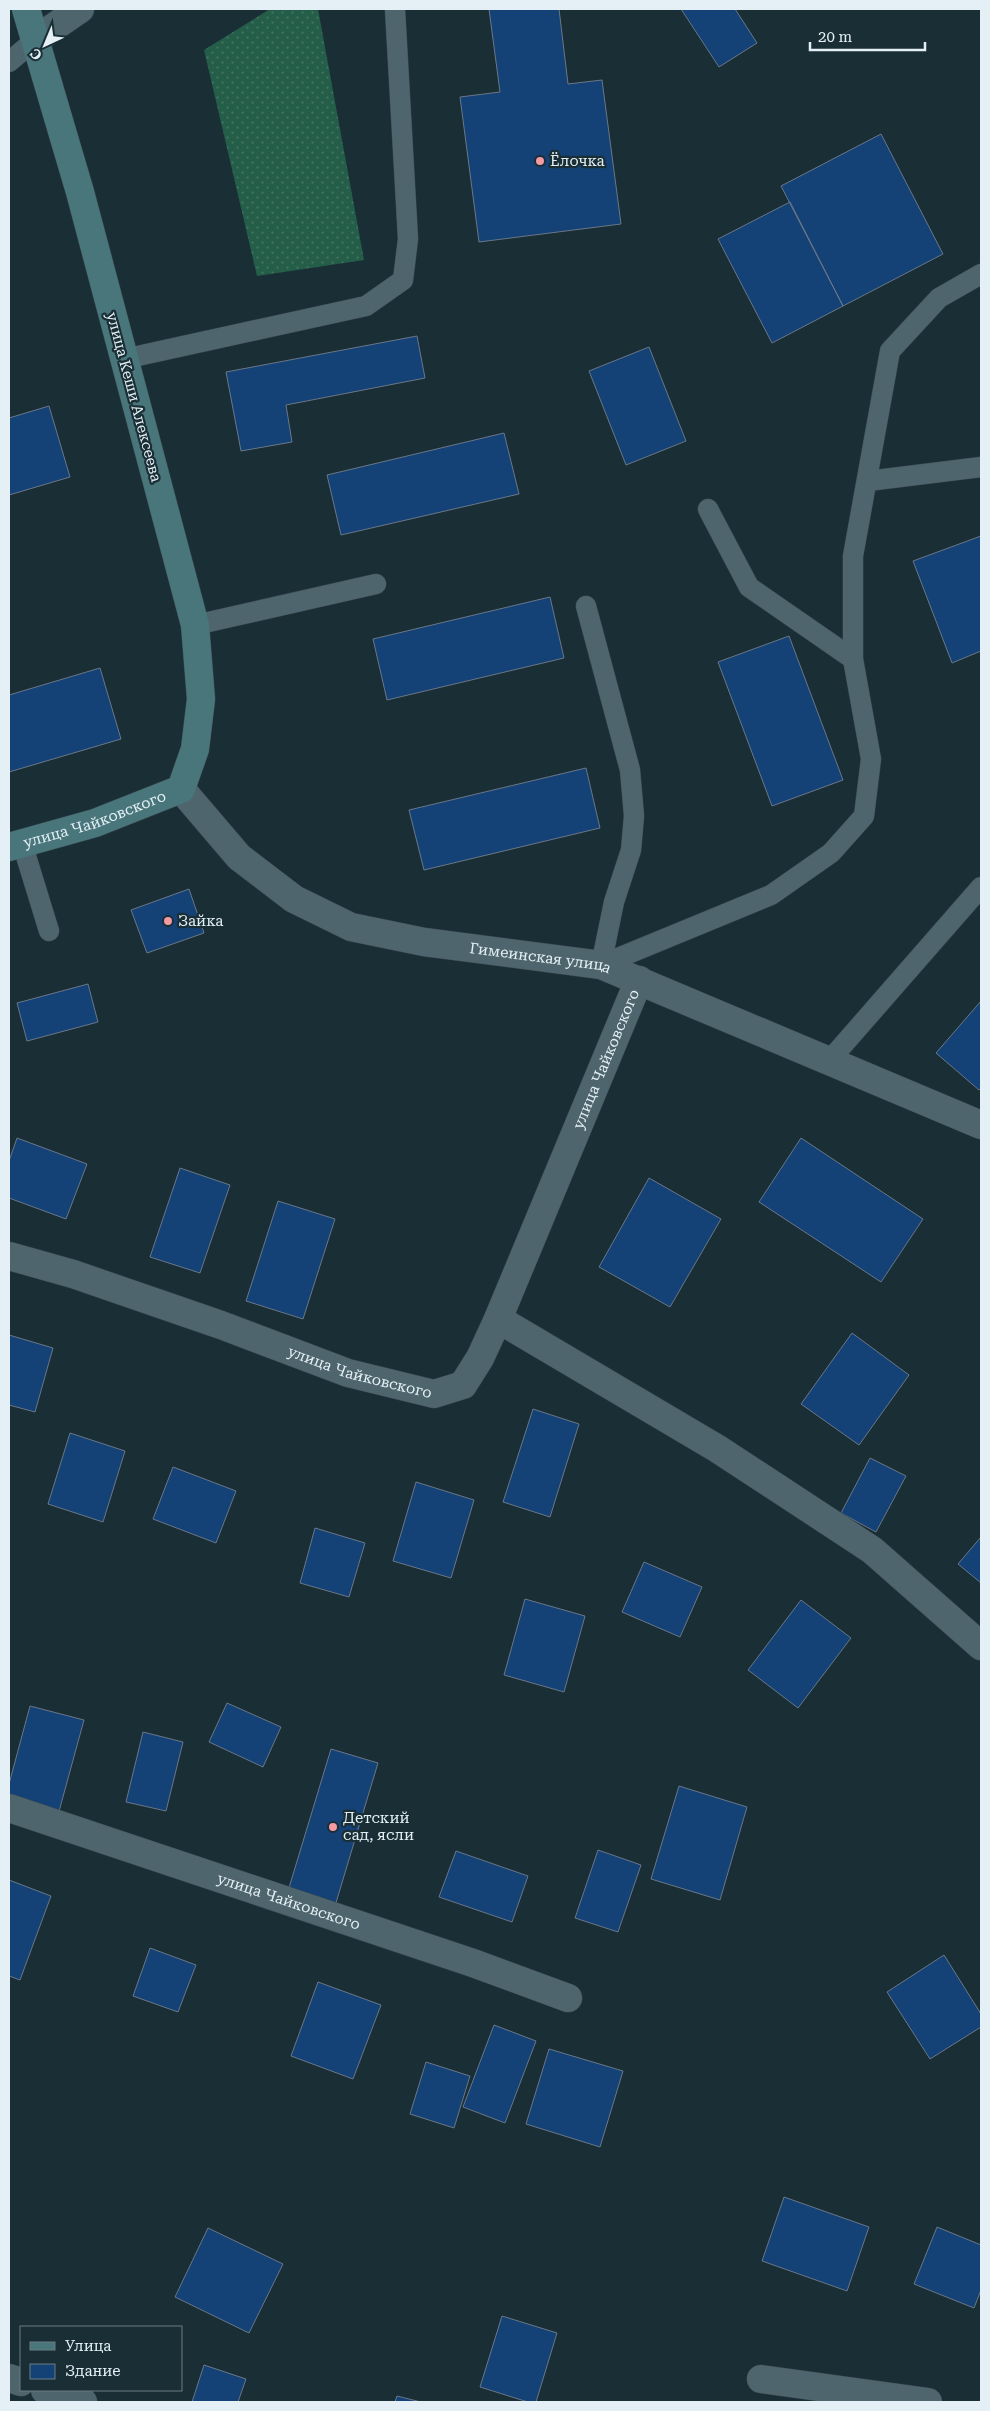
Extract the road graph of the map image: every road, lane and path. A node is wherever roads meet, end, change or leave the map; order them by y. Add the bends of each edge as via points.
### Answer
1 (26, 9) edge
2 (80, 9) edge
3 (396, 9) edge
4 (36, 40) junction
5 (9, 62) edge
6 (981, 274) edge
7 (124, 359) junction
8 (981, 467) edge
9 (868, 481) junction
10 (708, 509) dead end
11 (376, 584) dead end
12 (586, 606) dead end
13 (195, 625) junction
14 (854, 659) junction
15 (181, 789) junction
16 (15, 845) edge
17 (981, 887) edge
18 (48, 931) dead end
19 (601, 965) junction
20 (639, 980) junction
21 (830, 1061) junction
22 (981, 1125) edge
23 (9, 1256) edge
24 (498, 1319) junction
25 (981, 1646) edge
26 (9, 1808) edge
27 (568, 1998) dead end
28 (761, 2379) dead end
29 (48, 2391) edge
30 (83, 2402) edge
31 (928, 2402) edge

1 - 4 main road, улица Кеши Алексеева
2 - 4 street
3 - 7 lane via 408,239 403,280 366,306
4 - 5 lane
4 - 7 main road, улица Кеши Алексеева
6 - 9 lane via 939,298 890,352
7 - 13 main road, улица Кеши Алексеева
8 - 9 lane
9 - 14 lane via 853,556
10 - 14 lane via 749,587
11 - 13 lane
12 - 19 lane via 630,770 634,816 630,850 614,902
13 - 15 main road, улица Кеши Алексеева via 201,699 195,749
14 - 19 lane via 871,759 864,816 831,853 771,895
15 - 16 main road, улица Чайковского via 94,824
15 - 19 street, Гимеинская улица via 239,857 294,900 351,927 424,942
16 - 18 lane
17 - 21 lane
19 - 20 street, Гимеинская улица
20 - 21 street, Гимеинская улица
20 - 24 street, улица Чайковского
21 - 22 street, Гимеинская улица
23 - 24 street, улица Чайковского via 220,1325 348,1373 434,1394 463,1385
24 - 25 street via 718,1449 872,1550
26 - 27 street, улица Чайковского
28 - 31 street
29 - 30 street

